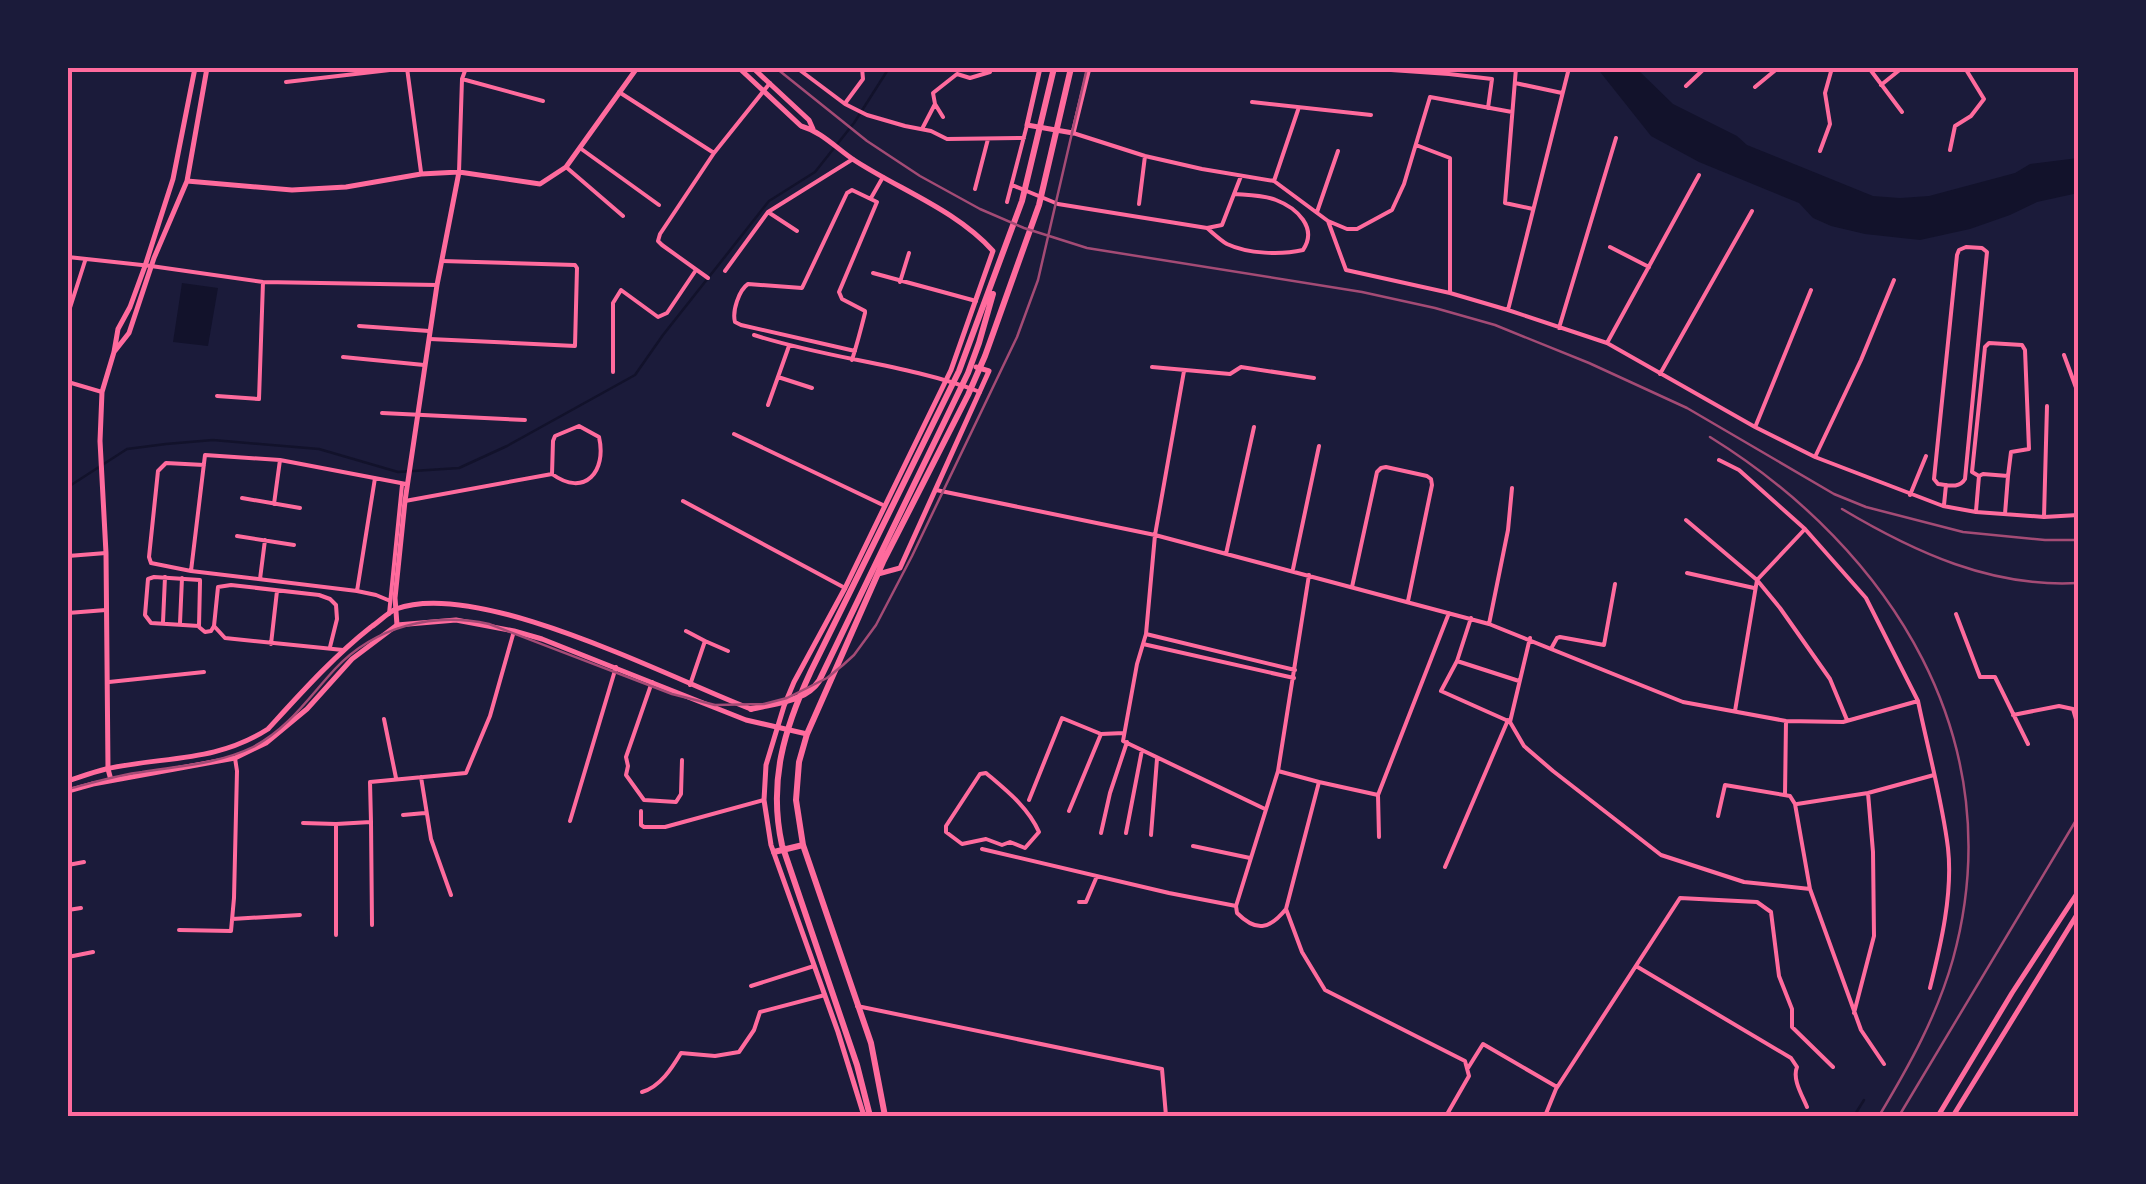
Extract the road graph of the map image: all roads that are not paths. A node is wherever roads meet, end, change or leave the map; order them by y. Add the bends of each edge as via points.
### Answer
1 (70, 68) edge
2 (195, 68) edge
3 (207, 68) edge
4 (407, 68) edge
5 (466, 68) edge
6 (636, 68) edge
7 (739, 68) edge
8 (754, 68) edge
9 (797, 68) edge
10 (862, 68) edge
11 (991, 68) edge
12 (1040, 68) edge
13 (1054, 68) edge
14 (1071, 68) edge
15 (1089, 68) edge
16 (1362, 68) edge
17 (1516, 68) edge
18 (1569, 68) edge
19 (1705, 68) edge
20 (1778, 68) edge
21 (1832, 68) edge
22 (1869, 68) edge
23 (1902, 68) edge
24 (1965, 68) edge
25 (68, 78) edge
26 (462, 79) junction
27 (286, 82) dead end
28 (1514, 83) junction
29 (770, 84) junction
30 (1881, 85) junction
31 (1686, 86) dead end
32 (1755, 87) dead end
33 (619, 92) junction
34 (762, 92) junction
35 (1562, 93) junction
36 (543, 101) dead end
37 (1252, 102) dead end
38 (845, 104) junction
39 (935, 104) junction
40 (1299, 108) junction
41 (1488, 108) junction
42 (1512, 112) junction
43 (1902, 112) dead end
44 (1371, 116) dead end
45 (944, 117) dead end
46 (1027, 125) junction
47 (813, 129) junction
48 (922, 129) junction
49 (1073, 133) junction
50 (1024, 138) junction
51 (1616, 138) dead end
52 (988, 139) junction
53 (1416, 145) junction
54 (580, 148) junction
55 (1338, 150) dead end
56 (1950, 150) dead end
57 (1820, 151) dead end
58 (714, 153) junction
59 (1145, 156) junction
60 (852, 159) junction
61 (566, 168) junction
62 (460, 172) junction
63 (421, 174) junction
64 (1699, 175) dead end
65 (882, 176) junction
66 (1241, 176) junction
67 (187, 181) junction
68 (1274, 181) junction
69 (1012, 184) junction
70 (974, 189) dead end
71 (1234, 194) junction
72 (871, 198) junction
73 (1007, 202) dead end
74 (1139, 204) dead end
75 (660, 205) dead end
76 (1532, 209) junction
77 (1752, 211) dead end
78 (768, 212) junction
79 (1317, 213) junction
80 (623, 216) dead end
81 (1328, 221) junction
82 (1207, 228) junction
83 (797, 231) dead end
84 (1610, 247) dead end
85 (909, 253) dead end
86 (68, 257) edge
87 (85, 261) junction
88 (442, 261) junction
89 (148, 266) junction
90 (1650, 267) junction
91 (999, 268) junction
92 (696, 270) junction
93 (724, 271) dead end
94 (873, 273) dead end
95 (708, 278) dead end
96 (1894, 280) dead end
97 (263, 282) junction
98 (900, 282) junction
99 (437, 286) junction
100 (1811, 290) dead end
101 (1450, 294) junction
102 (976, 301) junction
103 (1508, 310) junction
104 (68, 314) edge
105 (359, 326) dead end
106 (1559, 328) junction
107 (431, 335) junction
108 (754, 335) dead end
109 (819, 342) junction
110 (1607, 344) junction
111 (789, 346) junction
112 (855, 351) junction
113 (114, 352) junction
114 (820, 353) junction
115 (2064, 355) dead end
116 (343, 357) dead end
117 (956, 359) junction
118 (852, 360) junction
119 (424, 365) junction
120 (1152, 367) dead end
121 (1184, 371) junction
122 (613, 372) dead end
123 (1660, 374) junction
124 (778, 377) junction
125 (1314, 378) dead end
126 (946, 380) junction
127 (68, 382) edge
128 (812, 388) dead end
129 (102, 392) junction
130 (980, 392) junction
131 (2078, 393) edge
132 (217, 396) dead end
133 (768, 405) dead end
134 (2046, 406) dead end
135 (382, 413) dead end
136 (418, 416) junction
137 (525, 420) dead end
138 (1254, 426) dead end
139 (1756, 427) junction
140 (734, 434) dead end
141 (1319, 446) dead end
142 (1814, 456) junction
143 (1926, 456) dead end
144 (280, 460) junction
145 (1720, 460) dead end
146 (204, 465) junction
147 (552, 474) junction
148 (1979, 476) junction
149 (2008, 476) junction
150 (375, 478) junction
151 (405, 483) junction
152 (1946, 485) junction
153 (1512, 488) dead end
154 (935, 490) junction
155 (1910, 494) junction
156 (242, 498) dead end
157 (405, 500) junction
158 (683, 501) dead end
159 (274, 504) junction
160 (886, 506) junction
161 (1943, 506) junction
162 (300, 508) dead end
163 (1976, 512) junction
164 (2005, 514) junction
165 (2078, 515) edge
166 (2044, 517) junction
167 (1686, 520) dead end
168 (1805, 529) junction
169 (1155, 535) junction
170 (238, 536) dead end
171 (265, 540) junction
172 (294, 545) dead end
173 (106, 553) junction
174 (1226, 554) junction
175 (68, 556) edge
176 (191, 571) junction
177 (1293, 571) junction
178 (878, 574) junction
179 (1686, 574) dead end
180 (1310, 575) junction
181 (166, 577) junction
182 (182, 578) junction
183 (260, 580) junction
184 (1757, 580) junction
185 (1615, 584) dead end
186 (1352, 586) junction
187 (845, 588) junction
188 (1754, 588) junction
189 (277, 590) junction
190 (356, 591) junction
191 (388, 600) junction
192 (1408, 602) junction
193 (106, 610) junction
194 (392, 612) junction
195 (68, 613) edge
196 (1448, 613) junction
197 (1956, 614) dead end
198 (1470, 618) junction
199 (163, 623) junction
200 (180, 624) junction
201 (1490, 624) junction
202 (199, 626) junction
203 (214, 626) junction
204 (397, 626) junction
205 (514, 630) junction
206 (686, 631) dead end
207 (1146, 634) junction
208 (1530, 638) junction
209 (705, 640) junction
210 (271, 644) junction
211 (1143, 644) junction
212 (330, 647) junction
213 (1201, 647) junction
214 (1552, 648) junction
215 (342, 650) junction
216 (728, 651) dead end
217 (1224, 653) junction
218 (1200, 656) junction
219 (1457, 661) junction
220 (1222, 662) junction
221 (616, 667) junction
222 (1295, 670) junction
223 (204, 672) dead end
224 (1294, 678) junction
225 (107, 682) junction
226 (652, 682) junction
227 (1520, 682) junction
228 (690, 685) junction
229 (786, 700) junction
230 (1918, 701) junction
231 (751, 709) joint
232 (1735, 711) junction
233 (2014, 715) junction
234 (384, 718) dead end
235 (1509, 721) junction
236 (1786, 721) junction
237 (1848, 721) junction
238 (778, 726) junction
239 (2078, 726) edge
240 (1124, 733) junction
241 (807, 734) junction
242 (1101, 734) junction
243 (1127, 742) junction
244 (2028, 744) dead end
245 (1142, 750) junction
246 (235, 758) junction
247 (1157, 759) junction
248 (682, 760) dead end
249 (108, 769) junction
250 (1278, 771) junction
251 (1934, 775) junction
252 (420, 777) junction
253 (110, 780) junction
254 (396, 780) junction
255 (68, 781) edge
256 (1319, 782) junction
257 (68, 792) edge
258 (1868, 793) junction
259 (1378, 795) junction
260 (1788, 796) junction
261 (764, 800) junction
262 (1029, 800) dead end
263 (1795, 804) junction
264 (1265, 809) junction
265 (641, 811) dead end
266 (1069, 811) dead end
267 (426, 813) junction
268 (403, 815) dead end
269 (1718, 816) dead end
270 (371, 822) junction
271 (570, 822) dead end
272 (303, 823) dead end
273 (336, 824) junction
274 (1102, 832) dead end
275 (1126, 832) dead end
276 (1151, 836) dead end
277 (1379, 837) dead end
278 (986, 839) junction
279 (803, 844) junction
280 (1193, 846) dead end
281 (774, 852) junction
282 (1250, 858) junction
283 (84, 862) dead end
284 (68, 865) edge
285 (1445, 868) dead end
286 (1098, 876) junction
287 (1810, 889) junction
288 (2078, 892) edge
289 (451, 896) dead end
290 (1079, 902) dead end
291 (1236, 906) junction
292 (82, 908) dead end
293 (1286, 909) junction
294 (68, 910) edge
295 (2078, 912) edge
296 (300, 915) dead end
297 (232, 920) junction
298 (372, 925) dead end
299 (179, 930) dead end
300 (336, 935) dead end
301 (93, 952) dead end
302 (68, 957) edge
303 (814, 966) junction
304 (1636, 966) junction
305 (751, 986) dead end
306 (1930, 988) dead end
307 (825, 995) junction
308 (857, 1006) junction
309 (1854, 1013) junction
310 (1980, 1045) junction
311 (1992, 1051) junction
312 (1884, 1064) dead end
313 (1834, 1067) dead end
314 (1468, 1068) junction
315 (1964, 1072) junction
316 (1976, 1078) junction
317 (1557, 1087) junction
318 (642, 1092) dead end
319 (1807, 1108) dead end
320 (868, 1116) edge
321 (885, 1116) edge
322 (1166, 1116) edge
323 (1446, 1116) edge
324 (1545, 1116) edge
325 (1938, 1116) edge
326 (1953, 1116) edge

1 - 25 street
2 - 89 street
3 - 67 street
4 - 27 street
4 - 63 street
5 - 26 street
6 - 33 street
7 - 34 street
8 - 29 street
9 - 38 street
10 - 38 street via 863,79
11 - 39 street via 970,78 957,74 933,94
12 - 46 street
13 - 91 main road
14 - 178 main road via 1039,205 985,356
15 - 49 street
16 - 41 street via 1492,80
17 - 28 street
18 - 35 street
19 - 31 street
20 - 32 street
21 - 57 street via 1825,93 1830,124
22 - 30 street
23 - 30 street
24 - 56 street via 1984,99 1955,126
26 - 36 street
26 - 62 street
28 - 35 street
28 - 42 street
29 - 34 street
29 - 47 street
30 - 43 street
33 - 54 street
33 - 58 street
34 - 47 street
34 - 58 street
35 - 76 street
37 - 40 street
38 - 48 street
39 - 45 street
39 - 48 street
40 - 44 street
40 - 68 street
41 - 42 street
41 - 53 street via 1430,97
42 - 76 street via 1505,203
46 - 49 street
46 - 50 street
47 - 60 street
48 - 52 street via 947,139
49 - 59 street
50 - 52 street
50 - 69 street
51 - 106 street
52 - 70 street
53 - 81 street via 1392,210 1357,230
53 - 101 street via 1450,158
54 - 61 street
54 - 75 street
55 - 79 street
58 - 92 street via 658,241
59 - 66 street
59 - 74 street
60 - 65 street
60 - 78 street
61 - 62 street via 540,184
61 - 80 street
62 - 63 street
62 - 88 street
63 - 67 street via 292,190
64 - 90 street
65 - 72 street
65 - 102 street via 976,231 993,251
66 - 68 street
66 - 71 street
67 - 89 street
68 - 79 street
69 - 73 street
69 - 82 street via 1058,204
71 - 82 street via 1222,225
71 - 82 street via 1290,206 1310,231 1303,250 1249,250
72 - 109 street via 846,192 802,288 743,287 735,322
72 - 112 street via 877,205 838,292 865,311
76 - 103 street
77 - 123 street
78 - 83 street
78 - 93 street
79 - 81 street
81 - 101 street via 1346,270
84 - 90 street
85 - 98 street
86 - 87 street
87 - 89 street
87 - 104 street
88 - 99 street
88 - 107 street via 575,265 575,346
89 - 97 street
89 - 113 street
89 - 113 street via 129,333
90 - 110 street
91 - 229 main road via 968,373 818,681 808,693
91 - 320 main road via 960,371 796,703 779,762 777,820 784,855
92 - 95 street
92 - 122 street via 662,316 622,290 613,303
94 - 98 street
96 - 142 street
97 - 99 street
97 - 132 street via 259,400
98 - 102 street
99 - 107 street
100 - 139 street
101 - 103 street
102 - 117 street
103 - 106 street
105 - 107 street
106 - 110 street
107 - 119 street
108 - 111 street
109 - 112 street
109 - 114 street
110 - 123 street
111 - 114 street
111 - 124 street
112 - 118 street
113 - 129 street
114 - 118 street
115 - 131 street
116 - 119 street
117 - 126 street
117 - 130 street via 988,372
118 - 126 street
119 - 136 street
120 - 121 street
121 - 125 street via 1230,374 1240,368
121 - 169 street
123 - 139 street
124 - 128 street
124 - 133 street
126 - 130 street
126 - 160 street
127 - 129 street
129 - 173 street
130 - 154 street
134 - 166 street
135 - 136 street
136 - 137 street
136 - 151 street
138 - 174 street
139 - 142 street
140 - 160 street
141 - 177 street
142 - 155 street
143 - 155 street
144 - 146 street via 205,455
144 - 150 street
144 - 159 street
145 - 168 street
146 - 176 street
146 - 176 street via 166,463 155,485 149,560
147 - 147 street via 555,436 579,426 599,437 594,476 574,484
147 - 157 street
148 - 149 street
148 - 149 street via 1972,472 1989,343 2025,350 2029,449 2011,452
148 - 163 street
149 - 164 street
150 - 151 street
150 - 190 street
151 - 157 street
151 - 191 street
152 - 152 street via 1965,479 1987,252 1966,246 1957,255 1934,479
152 - 161 street
153 - 201 street
154 - 169 street
154 - 178 street via 900,568
155 - 161 street
156 - 159 street
157 - 194 street
158 - 187 street
159 - 162 street
160 - 187 street
161 - 163 street
163 - 164 street
164 - 166 street
165 - 166 street
167 - 184 street
168 - 184 street
168 - 230 street via 1866,598
169 - 174 street
169 - 207 street
170 - 171 street
171 - 172 street
171 - 183 street
173 - 175 street
173 - 193 street
174 - 177 street
176 - 183 street
177 - 180 street
178 - 241 main road
179 - 188 street
180 - 186 street
180 - 222 street
181 - 182 street
181 - 199 street
181 - 199 street via 147,581 145,615
182 - 200 street
182 - 202 street via 200,580
183 - 190 street
184 - 188 street
184 - 237 street via 1830,680
185 - 214 street via 1604,645 1557,638
186 - 192 street
186 - 192 street via 1377,472 1386,467 1427,476 1432,485
187 - 229 street
188 - 232 street
189 - 203 street via 218,587
189 - 210 street
189 - 212 street via 319,595 336,605
190 - 191 street
191 - 194 street
192 - 196 street
193 - 195 street
193 - 225 street
194 - 204 street
194 - 215 street
194 - 228 street via 461,604 511,616
196 - 198 street
196 - 259 street
197 - 233 street via 1980,677 1995,677
198 - 201 street
198 - 219 street
199 - 200 street
200 - 202 street
201 - 208 street
202 - 203 street via 205,632
203 - 210 street via 225,638
204 - 205 street via 456,620
204 - 246 street via 352,659 266,744
205 - 221 street
205 - 252 street via 466,774
206 - 209 street
207 - 211 street
207 - 213 street
208 - 214 street
208 - 227 street
209 - 216 street
209 - 228 street
210 - 212 street
211 - 218 street
211 - 240 street
212 - 215 street
213 - 217 street
213 - 218 street
214 - 232 street via 1682,702
215 - 249 street via 260,735 188,759
217 - 220 street
217 - 222 street
218 - 220 street
219 - 227 street
219 - 235 street via 1441,691
220 - 224 street
221 - 226 street
221 - 271 street
222 - 224 street
223 - 225 street
224 - 250 street
225 - 249 street
226 - 238 street
226 - 248 street via 626,756 626,775 644,800 676,802
227 - 235 street
228 - 231 street
229 - 231 main road
229 - 238 street
230 - 237 street
230 - 251 street
232 - 236 street
233 - 239 street via 2059,706 2072,709
233 - 244 street
234 - 254 street
235 - 285 street
235 - 287 street via 1553,772 1660,855 1744,882
236 - 237 street
236 - 260 street
238 - 241 street
238 - 261 street
240 - 242 street
240 - 243 street
241 - 279 main road via 796,800
242 - 262 street via 1062,718
242 - 266 street
243 - 245 street
243 - 274 street
245 - 247 street
245 - 275 street
246 - 253 street
246 - 297 street
247 - 264 street
247 - 276 street
249 - 253 street
249 - 255 street
250 - 256 street
250 - 264 street
251 - 258 street
251 - 306 street via 1948,887
252 - 254 street
252 - 267 street
253 - 257 street
254 - 270 street via 370,782
256 - 259 street
256 - 293 street
258 - 263 street
258 - 309 street via 1874,936
259 - 277 street
260 - 263 street
260 - 269 street via 1725,785
261 - 265 street via 664,827 644,827
261 - 281 street
263 - 287 street
264 - 282 street
267 - 268 street
267 - 289 street
270 - 273 street
270 - 298 street
272 - 273 street
273 - 300 street
278 - 278 street via 1025,848 1039,832 986,773 945,829 962,844
278 - 286 street via 983,850
279 - 281 main road
279 - 308 main road
280 - 282 street
281 - 303 street
282 - 291 street
283 - 284 street
286 - 290 street via 1086,902
286 - 291 street
287 - 309 street
288 - 310 street
291 - 293 street via 1251,925 1264,926
292 - 294 street
293 - 314 street via 1325,990 1464,1060
295 - 311 street
296 - 297 street
297 - 299 street via 231,931
301 - 302 street
303 - 305 street
303 - 307 street
304 - 313 street via 1680,898 1757,902 1771,912 1792,1026
304 - 317 street
304 - 319 street via 1791,1058
307 - 318 street via 760,1012 739,1052 681,1052 672,1069
307 - 320 street
308 - 321 main road
308 - 322 street via 1162,1069
309 - 312 street
310 - 311 street
310 - 315 street
311 - 316 street
314 - 317 street via 1483,1044
314 - 323 street
315 - 316 street
315 - 325 street
316 - 326 street
317 - 324 street

